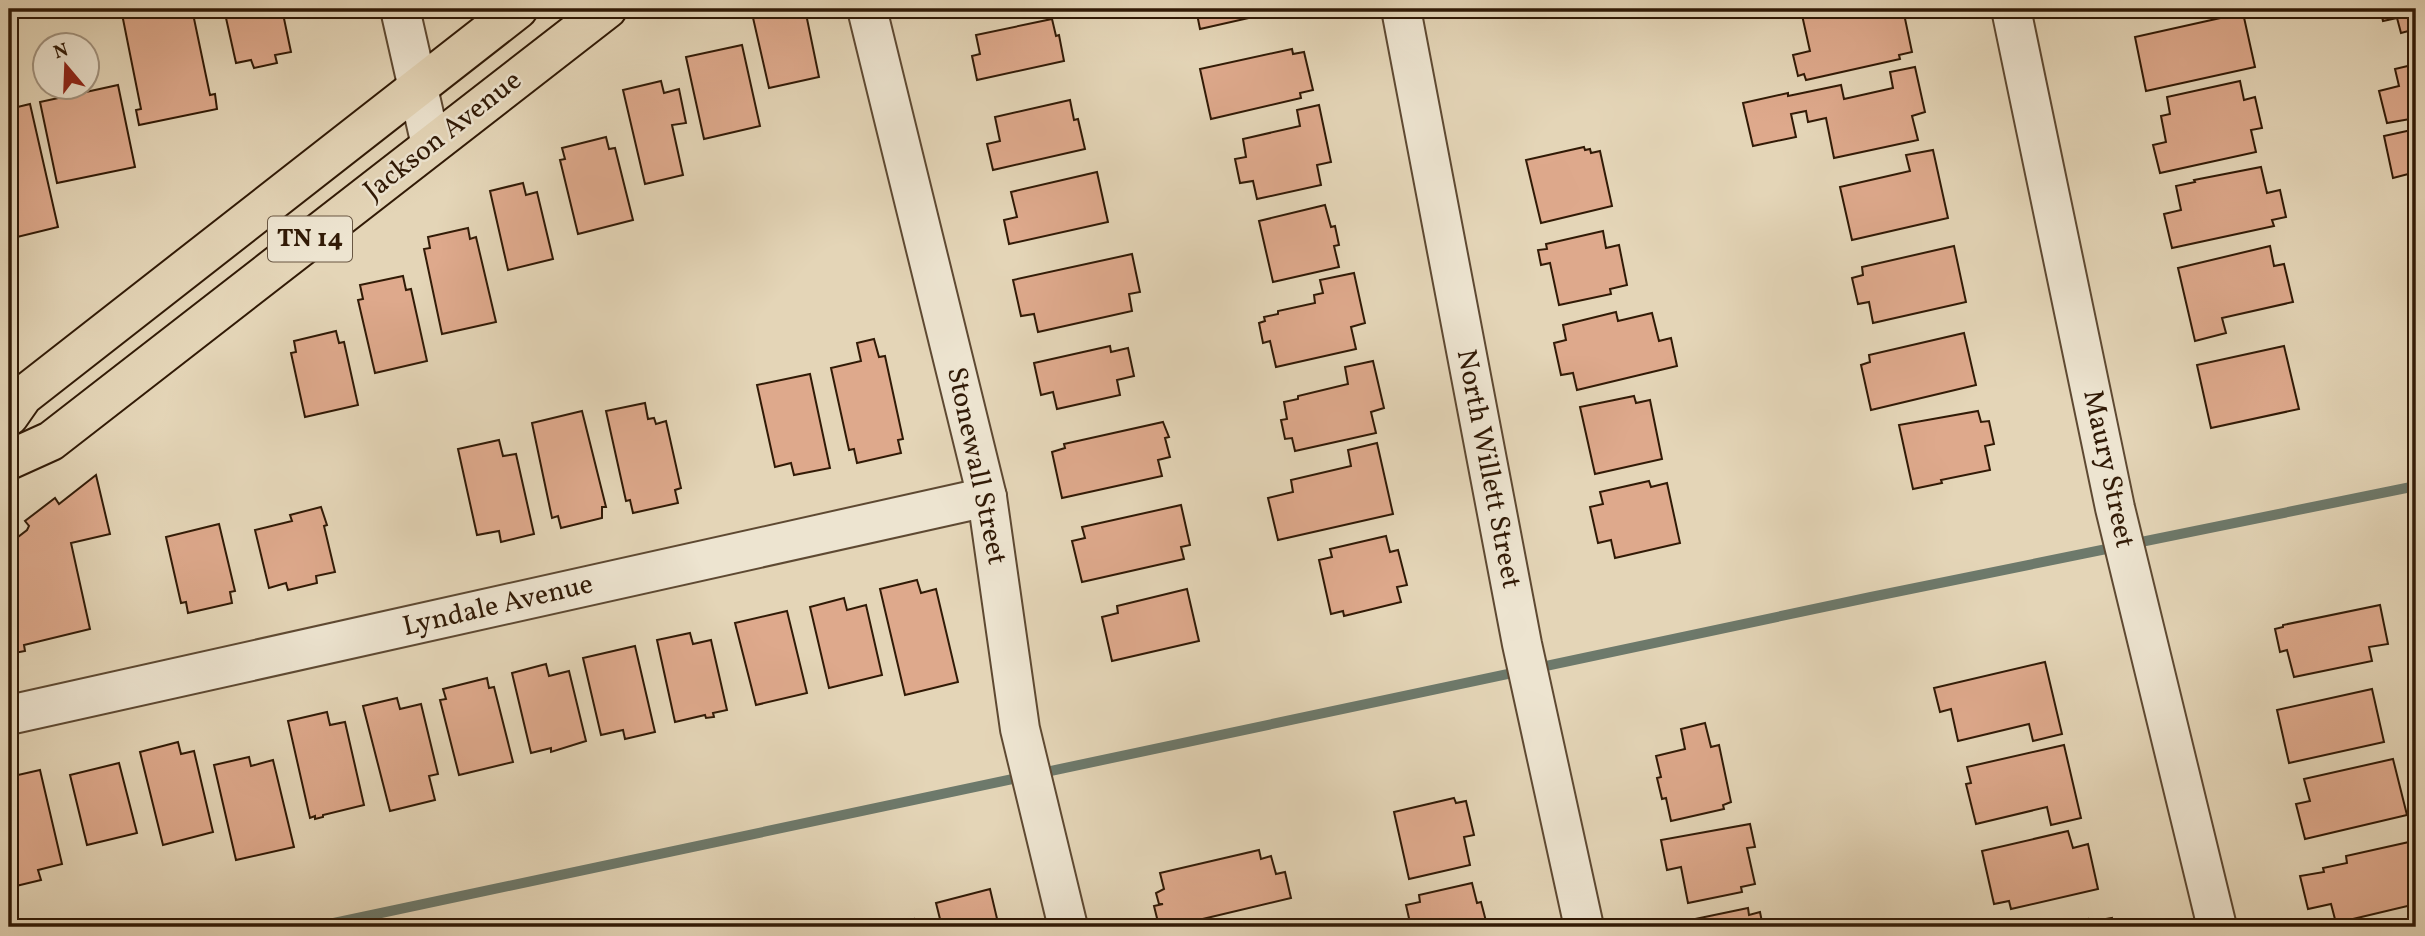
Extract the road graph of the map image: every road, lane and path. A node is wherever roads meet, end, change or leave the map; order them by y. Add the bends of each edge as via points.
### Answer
1 (400, 9) edge
2 (518, 9) edge
3 (607, 9) edge
4 (867, 9) edge
5 (1401, 9) edge
6 (2011, 9) edge
7 (417, 85) junction
8 (431, 145) junction
9 (9, 416) edge
10 (9, 460) edge
11 (987, 497) junction
12 (9, 715) edge
13 (1068, 927) edge
14 (1584, 927) edge
15 (2217, 927) edge

1 - 7 street
2 - 7 main road, Jackson Avenue / TN 14
3 - 8 main road, Jackson Avenue / TN 14
4 - 11 street, Stonewall Street
5 - 14 street, North Willett Street via 1522,644
6 - 15 street, Maury Street via 2115,508
7 - 8 street
7 - 9 main road, Jackson Avenue / TN 14 via 23,396
8 - 10 main road, Jackson Avenue / TN 14 via 51,441
11 - 12 street, Lyndale Avenue
11 - 13 street, Stonewall Street via 1020,729

